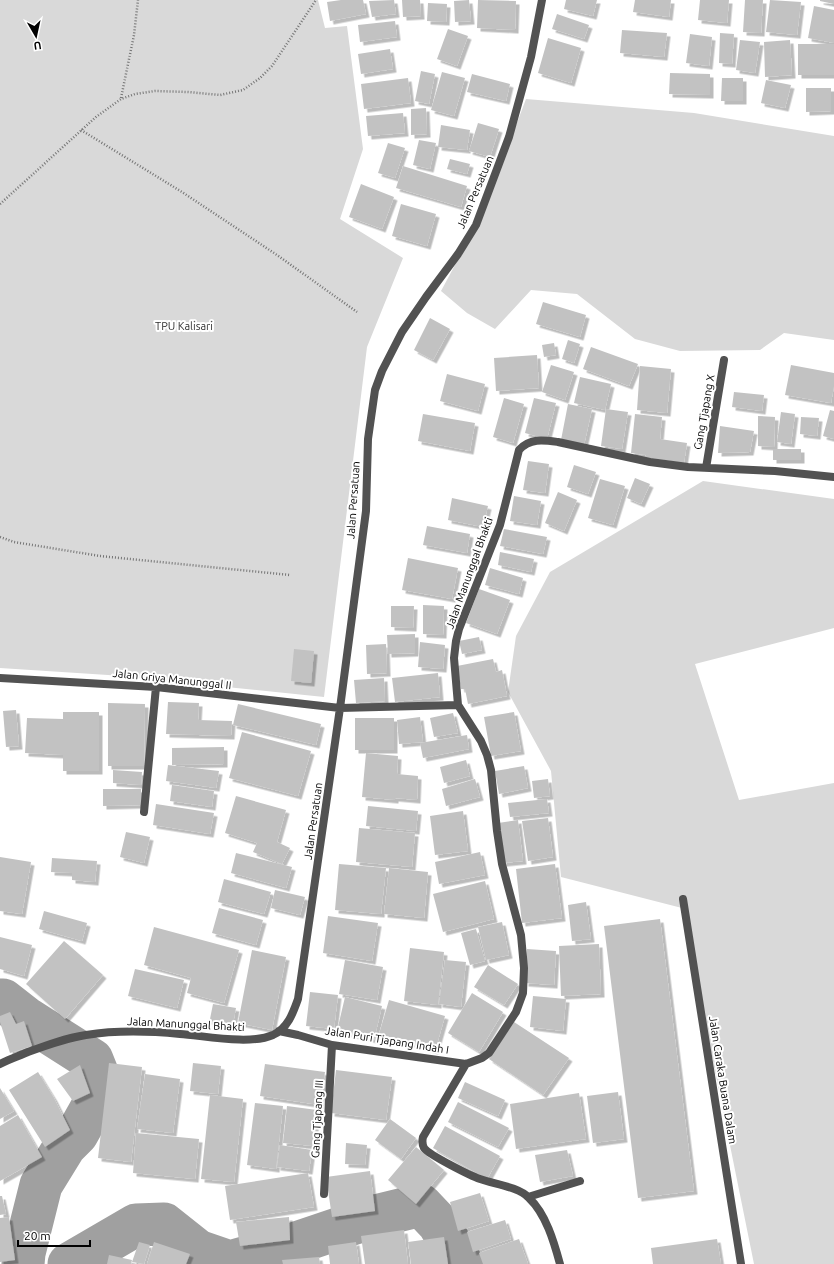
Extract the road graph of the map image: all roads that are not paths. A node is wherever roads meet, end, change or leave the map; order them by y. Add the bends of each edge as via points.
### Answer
1 (542, 0) edge
2 (724, 360) dead end
3 (706, 468) junction
4 (834, 477) edge
5 (0, 678) edge
6 (156, 687) junction
7 (458, 705) junction
8 (340, 708) junction
9 (144, 812) dead end
10 (684, 899) dead end
11 (279, 1032) junction
12 (332, 1045) junction
13 (0, 1064) edge
14 (466, 1064) junction
15 (580, 1181) dead end
16 (324, 1194) dead end
17 (528, 1197) junction
18 (560, 1264) edge
19 (741, 1264) edge

1 - 8 street, Jalan Persatuan via 531,57 509,137 476,225 402,332 374,390 368,439 366,511
2 - 3 street, Gang Tjapang X
3 - 4 street, Jalan Manunggal Bhakti
3 - 7 street, Jalan Manunggal Bhakti via 650,462 543,440 524,445 519,450 500,525 456,641 454,658
5 - 6 street, Jalan Griya Manunggal II
6 - 8 street, Jalan Griya Manunggal II
6 - 9 street
7 - 8 street, Jalan Griya Manunggal II
7 - 14 street, Jalan Manunggal Bhakti via 481,741 491,770 502,864 520,929 524,968 523,993 516,1012 489,1053
8 - 11 street, Jalan Persatuan via 298,999 288,1022
10 - 19 street, Jalan Caraka Buana Dalam
11 - 12 street, Jalan Puri Tjapang Indah I
11 - 13 street, Jalan Manunggal Bhakti via 264,1038 241,1039 154,1032 86,1034 50,1044
12 - 14 street, Jalan Puri Tjapang Indah I
12 - 16 street, Gang Tjapang III
14 - 17 street via 423,1136 422,1144 425,1150 453,1166
15 - 17 street
17 - 18 street via 545,1223

